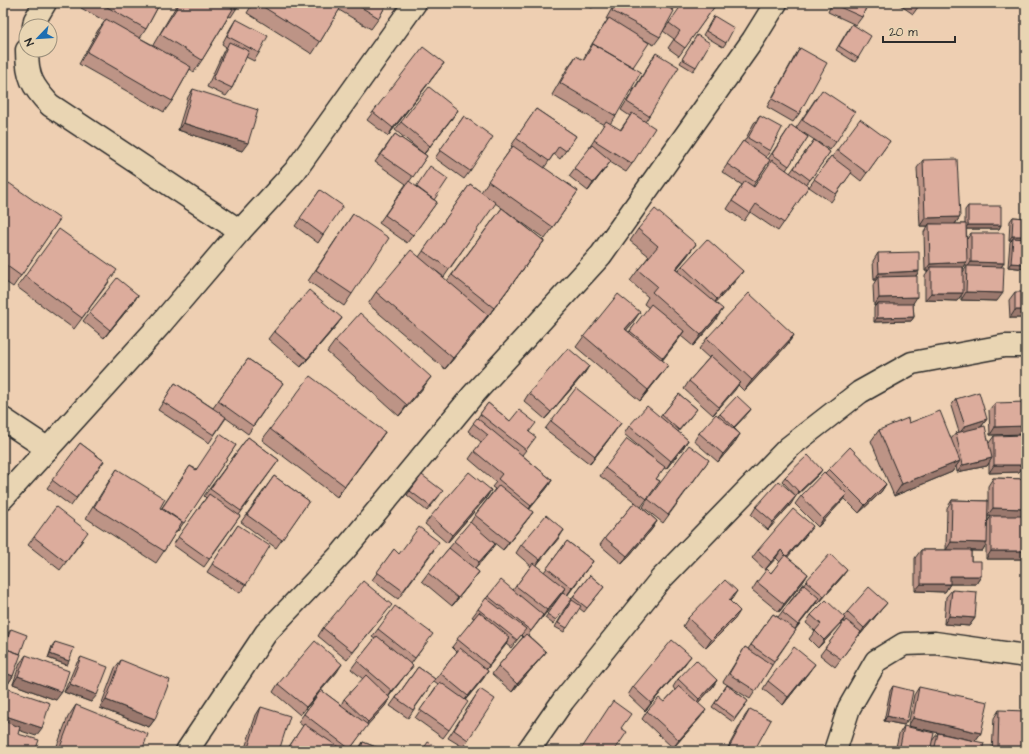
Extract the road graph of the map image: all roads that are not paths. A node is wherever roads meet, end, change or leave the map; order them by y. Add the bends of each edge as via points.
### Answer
1 (45, 3) edge
2 (415, 3) edge
3 (776, 3) edge
4 (37, 18) edge
5 (27, 58) edge
6 (240, 231) junction
7 (1026, 346) edge
8 (3, 419) edge
9 (48, 449) junction
10 (3, 498) edge
11 (1026, 656) edge
12 (187, 751) edge
13 (528, 751) edge
14 (835, 751) edge

1 - 4 street
2 - 6 street via 295,171
3 - 12 street via 753,40 601,255 472,396 343,552 266,633
5 - 6 street via 29,75 37,92 50,105
6 - 9 street via 159,326
7 - 13 street via 1004,346 912,363 860,392 788,448 661,579 563,701
8 - 9 street
9 - 10 street
11 - 14 street via 935,643 904,644 876,661 849,708

